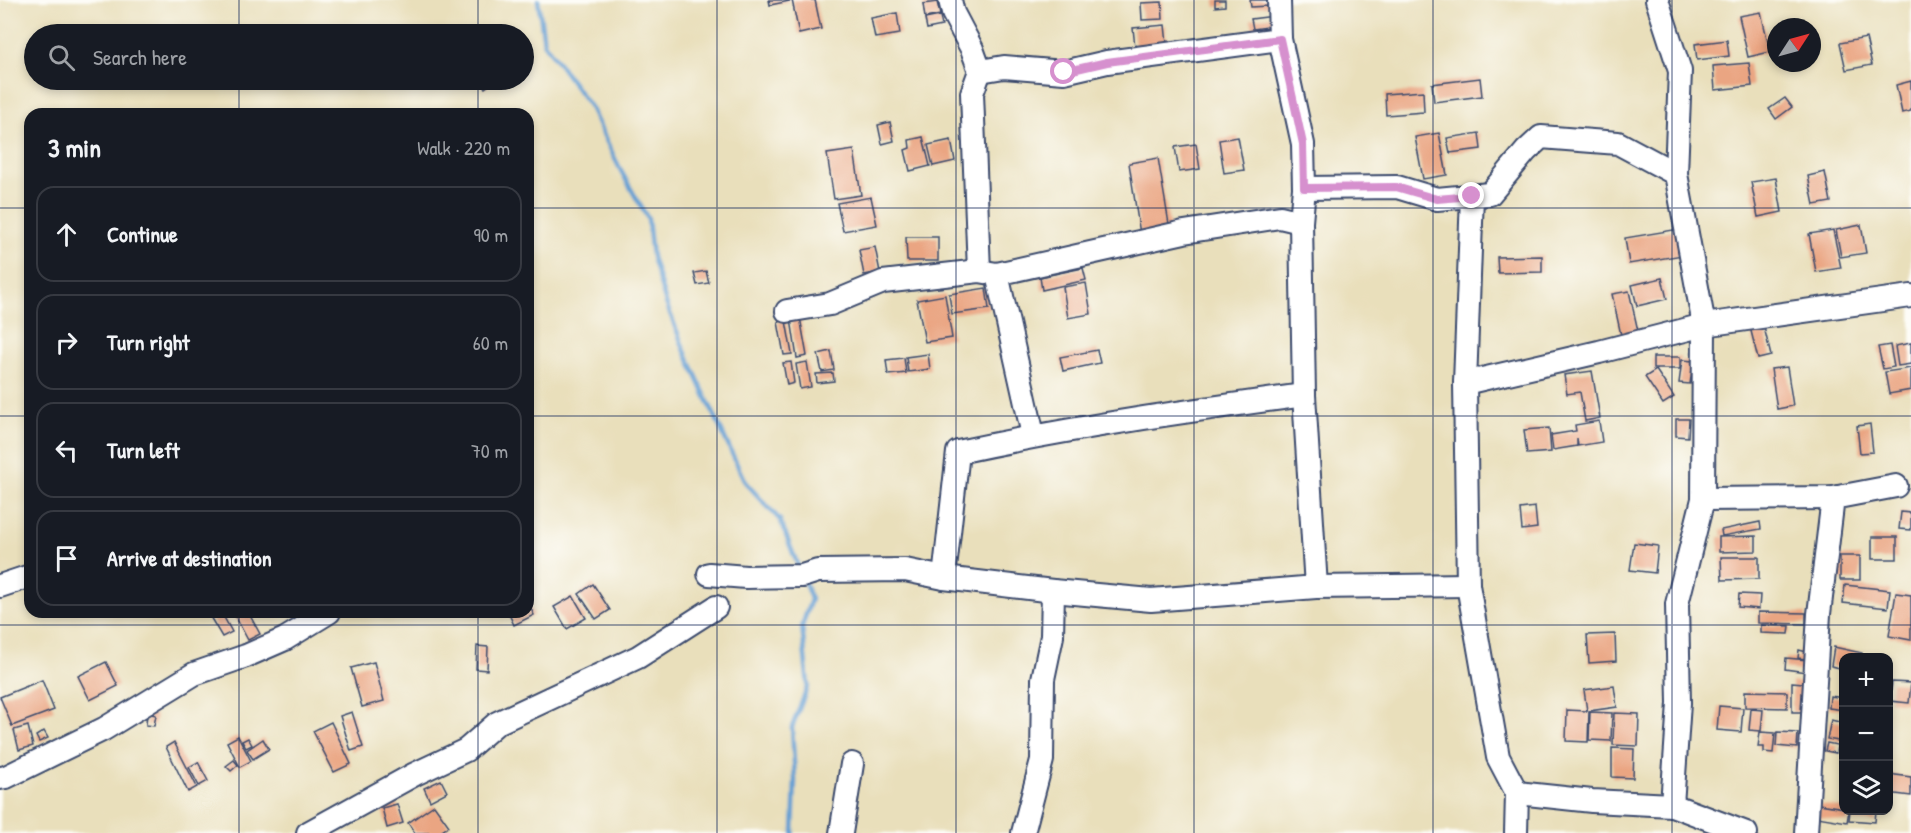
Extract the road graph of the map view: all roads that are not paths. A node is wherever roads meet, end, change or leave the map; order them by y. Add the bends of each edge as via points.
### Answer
1 (951, 0) edge
2 (1279, 0) edge
3 (1657, 0) edge
4 (1280, 39) junction
5 (980, 71) junction
6 (1676, 174) junction
7 (1304, 188) junction
8 (1472, 196) junction
9 (1301, 222) junction
10 (988, 273) junction
11 (1911, 296) edge
12 (788, 311) dead end
13 (1704, 325) junction
14 (1465, 382) junction
15 (1304, 395) junction
16 (1033, 435) junction
17 (1896, 486) dead end
18 (1833, 498) junction
19 (1703, 499) junction
20 (709, 574) dead end
21 (24, 578) edge
22 (944, 579) junction
23 (1468, 585) junction
24 (0, 586) edge
25 (1316, 587) junction
26 (1053, 591) junction
27 (716, 607) dead end
28 (319, 618) edge
29 (852, 764) dead end
30 (0, 778) edge
31 (1517, 793) junction
32 (1672, 805) junction
33 (308, 833) edge
34 (841, 833) edge
35 (1023, 833) edge
36 (1516, 833) edge
37 (1746, 833) edge
38 (1806, 833) edge

1 - 5 street via 953,13
2 - 4 street
3 - 6 street via 1680,71
4 - 5 street via 1107,62 1064,72 1004,67
4 - 7 street via 1303,144
5 - 10 street via 972,93
6 - 8 street via 1618,143 1541,137 1490,194
6 - 13 street
7 - 8 street via 1396,187 1437,199
7 - 9 street
8 - 14 street
9 - 10 street via 1280,217 1184,231
9 - 15 street
10 - 12 street via 883,282 830,304
10 - 16 street
11 - 13 street
13 - 14 street
13 - 19 street
14 - 23 street
15 - 16 street
15 - 25 street
16 - 22 street via 958,452
17 - 18 street
18 - 19 street
18 - 38 street via 1819,614
19 - 32 street via 1677,604 1679,703
20 - 22 street via 757,577 802,576 818,571 905,570
21 - 24 street
22 - 26 street
23 - 25 street
23 - 31 street via 1498,757
25 - 26 street via 1151,600
26 - 35 street via 1052,636 1043,679 1042,760
27 - 33 street via 638,657 497,723 466,750
28 - 30 street via 256,652 194,674 104,729
29 - 34 street
31 - 32 street
31 - 36 street
32 - 37 street

